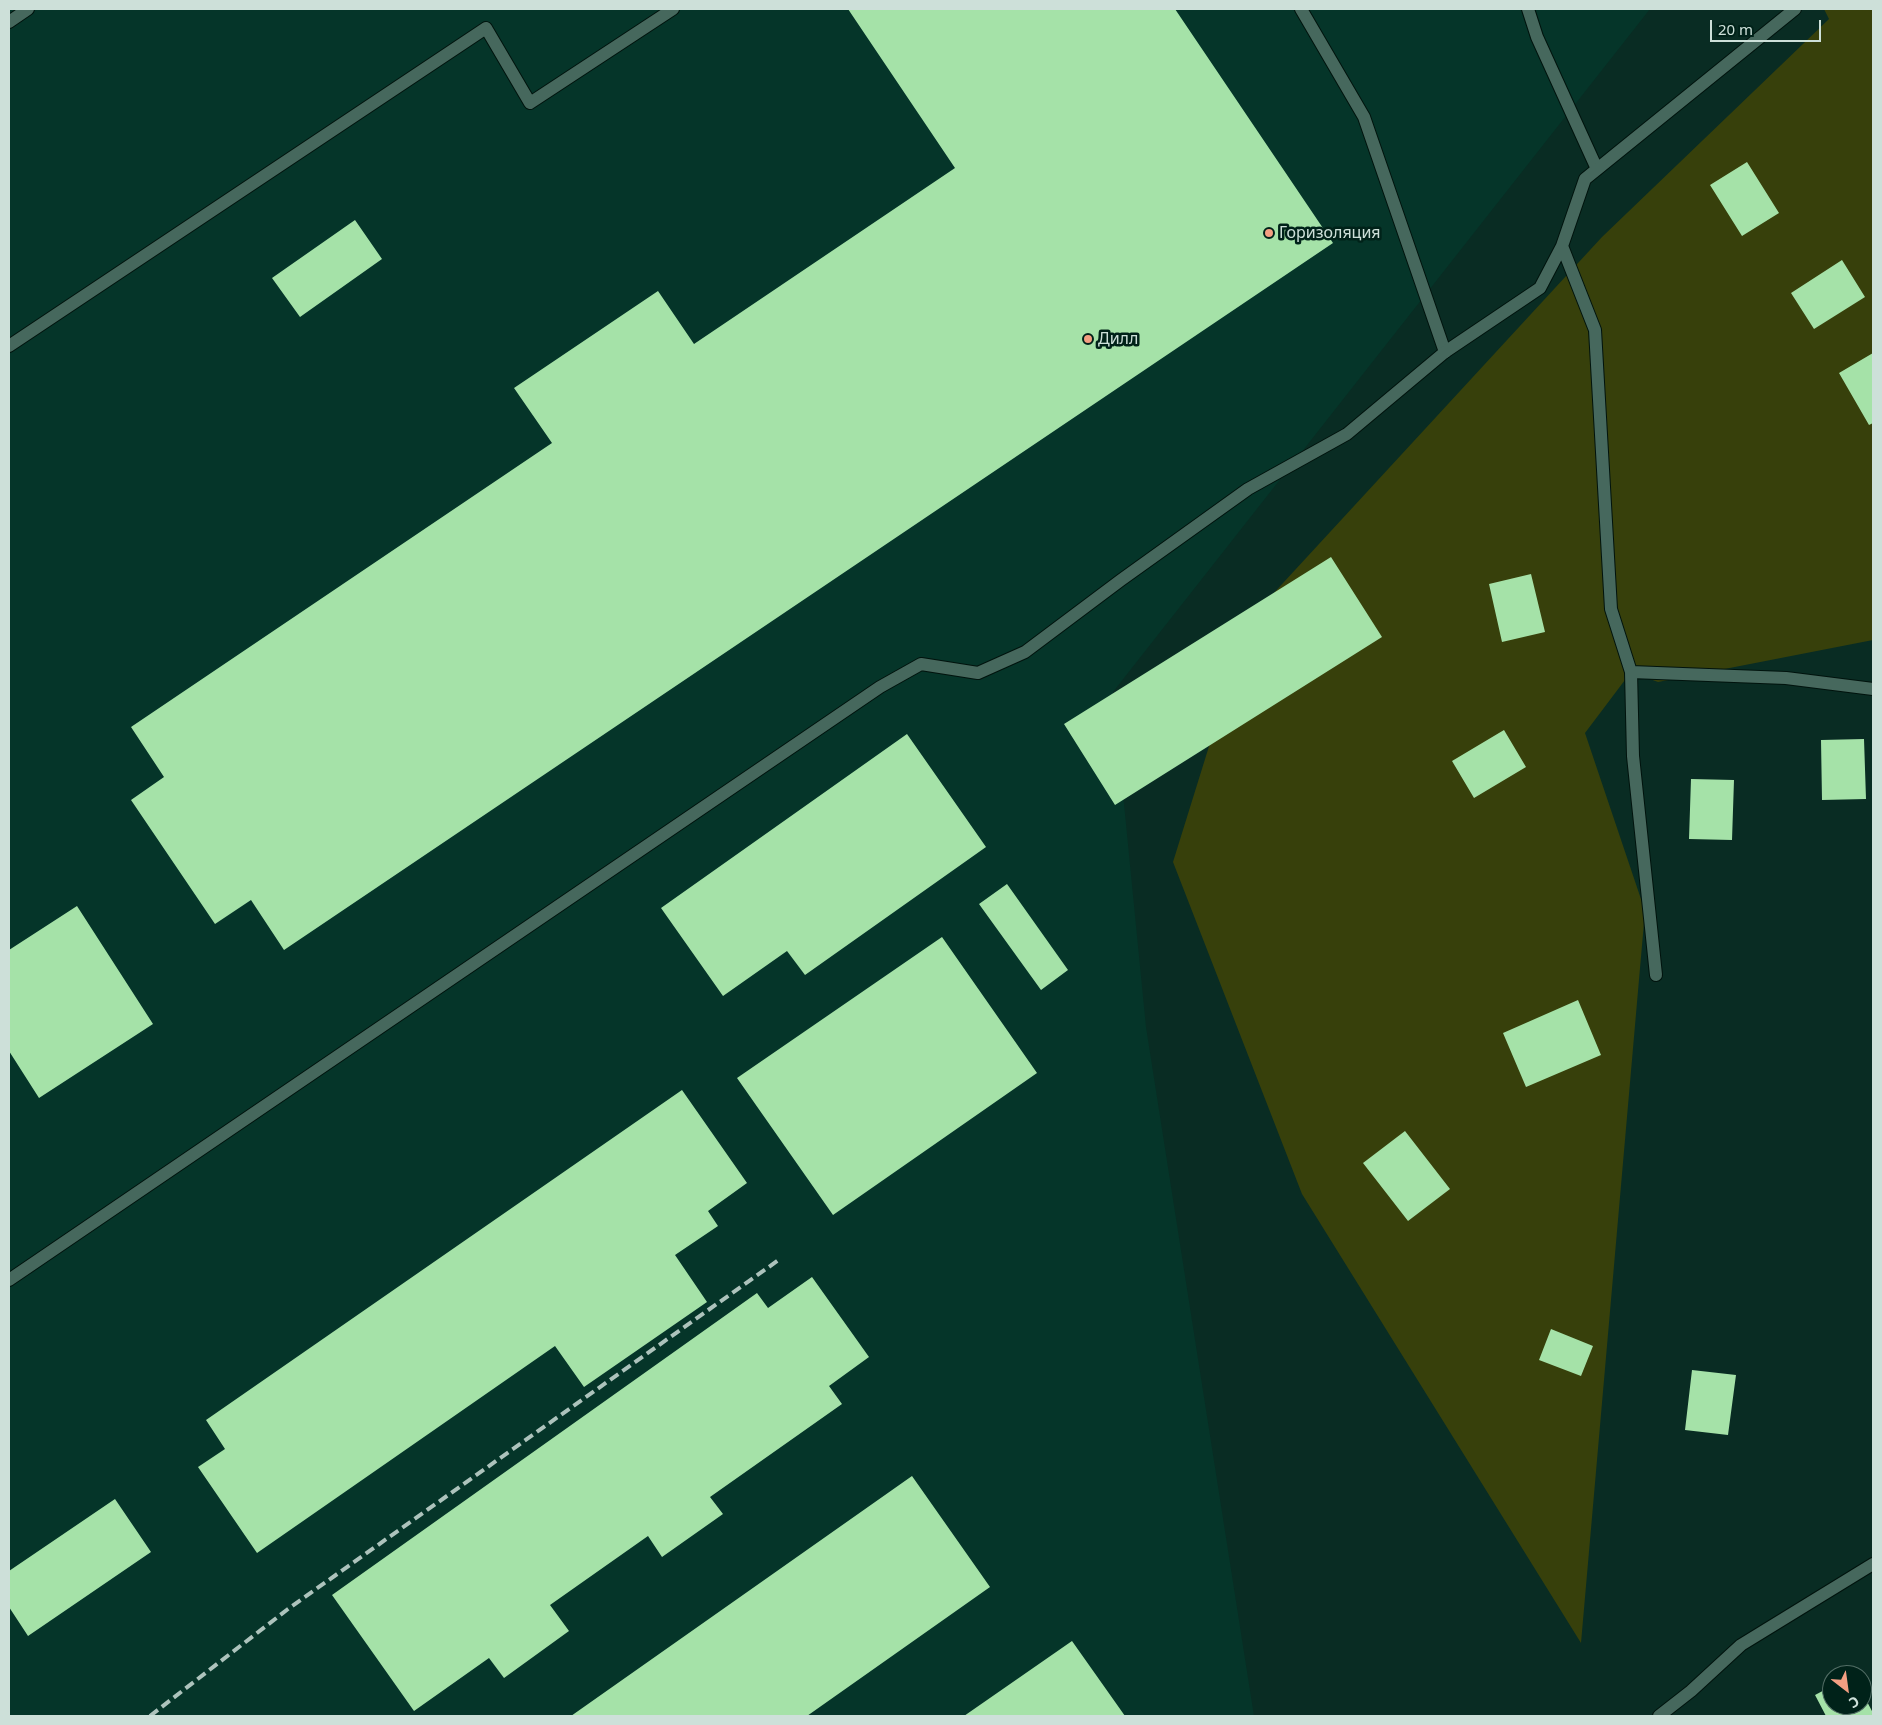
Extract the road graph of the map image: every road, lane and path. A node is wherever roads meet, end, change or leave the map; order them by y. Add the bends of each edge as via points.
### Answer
1 (28, 9) edge
2 (673, 9) edge
3 (1301, 9) edge
4 (1528, 9) edge
5 (1795, 9) edge
6 (9, 22) edge
7 (1597, 169) junction
8 (1562, 246) junction
9 (9, 346) edge
10 (1445, 352) junction
11 (1630, 672) junction
12 (1873, 689) edge
13 (1656, 975) dead end
14 (9, 1280) edge
15 (1873, 1564) edge
16 (1659, 1716) edge

1 - 6 street
2 - 9 street via 530,103 486,28
3 - 10 street via 1364,117
4 - 7 street via 1537,37
5 - 7 street
7 - 8 street via 1585,179
8 - 10 street via 1540,288
8 - 11 street via 1595,330 1611,608
10 - 14 street via 1347,434 1248,488 1025,652 978,673 921,664 880,687
11 - 12 street via 1786,678
11 - 13 street via 1634,756
15 - 16 street via 1741,1645

